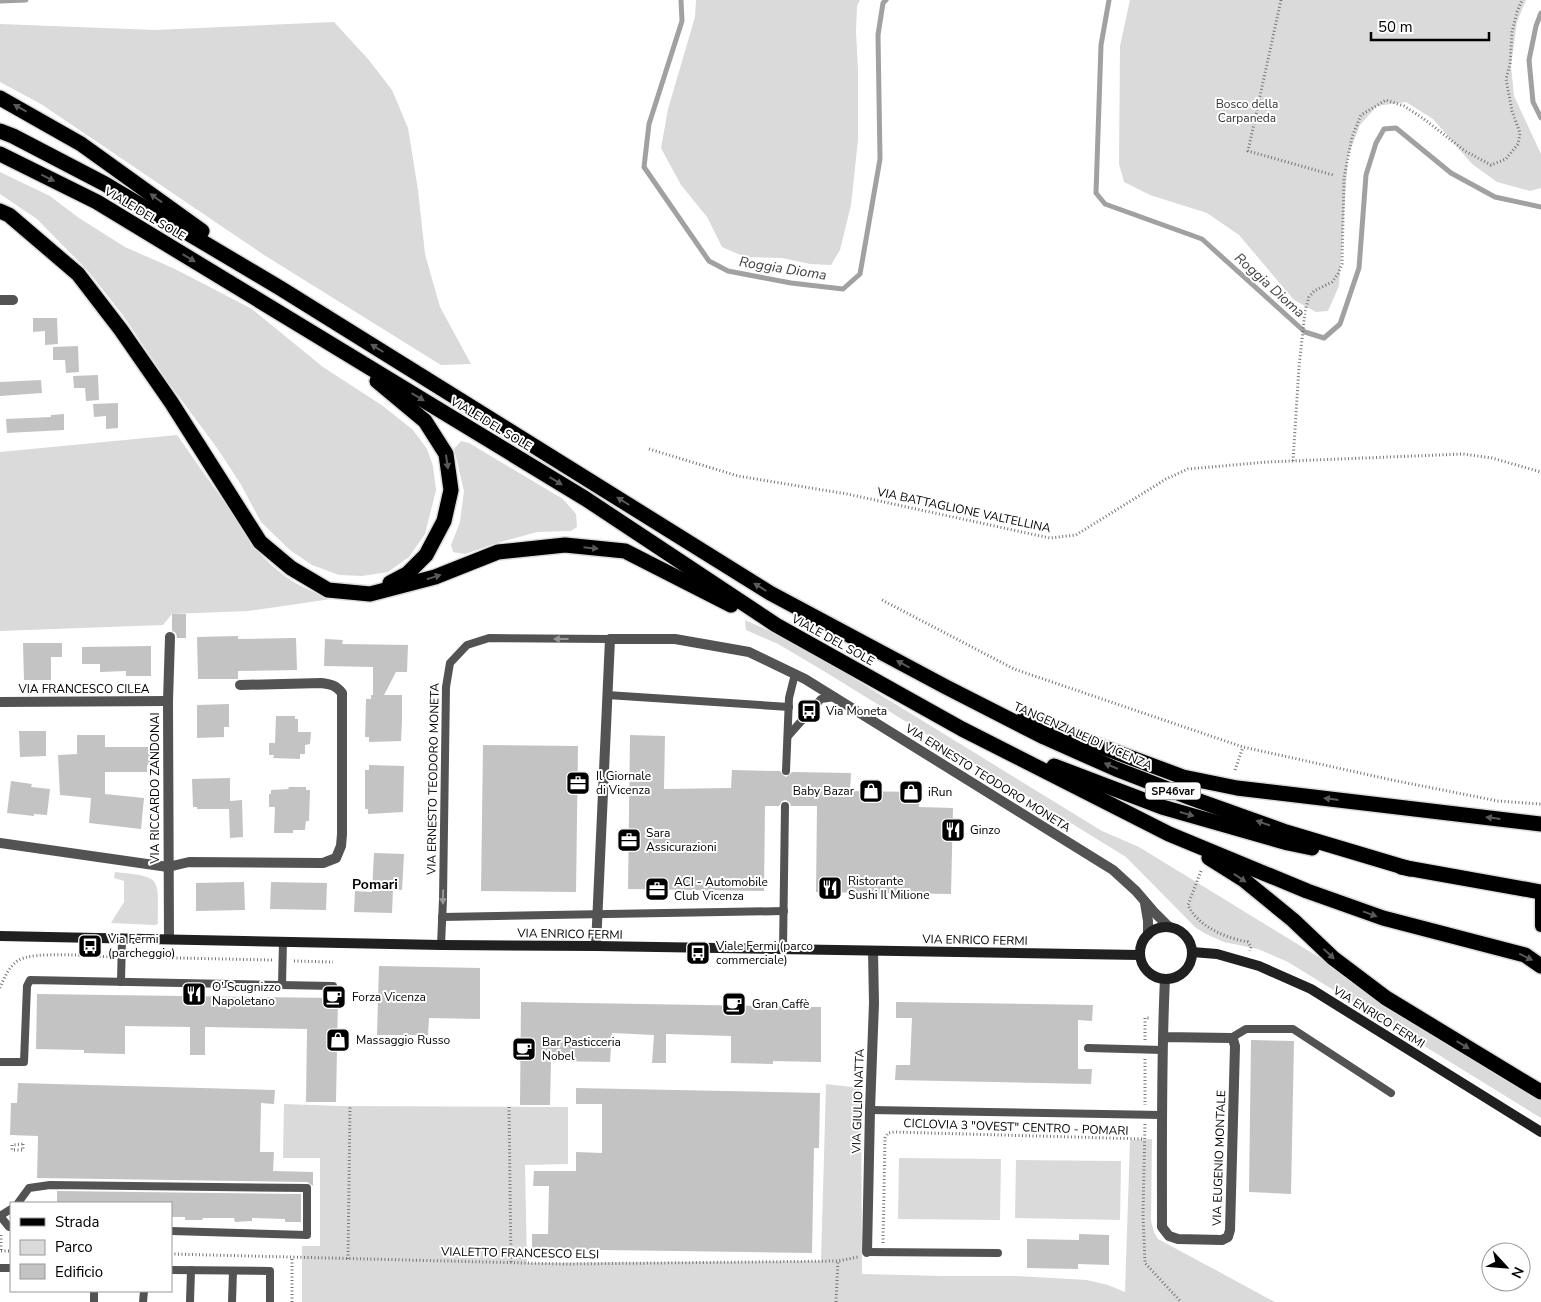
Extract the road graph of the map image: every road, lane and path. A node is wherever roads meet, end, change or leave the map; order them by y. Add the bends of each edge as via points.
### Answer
1 (1281, 0) edge
2 (1522, 0) edge
3 (0, 98) edge
4 (6, 133) edge
5 (2, 155) edge
6 (1333, 175) dead end
7 (0, 211) edge
8 (280, 288) junction
9 (0, 300) edge
10 (13, 300) dead end
11 (344, 352) junction
12 (649, 450) dead end
13 (1293, 461) junction
14 (1541, 472) edge
15 (370, 594) junction
16 (882, 600) dead end
17 (776, 625) junction
18 (170, 637) dead end
19 (610, 639) junction
20 (795, 674) junction
21 (240, 685) dead end
22 (946, 687) junction
23 (607, 695) junction
24 (834, 697) junction
25 (168, 701) junction
26 (0, 702) edge
27 (789, 707) junction
28 (962, 729) junction
29 (788, 736) junction
30 (1243, 747) junction
31 (1235, 770) dead end
32 (786, 771) dead end
33 (1541, 804) edge
34 (785, 806) dead end
35 (1541, 824) edge
36 (1169, 834) junction
37 (0, 843) edge
38 (168, 867) junction
39 (1410, 869) junction
40 (1201, 871) dead end
41 (1541, 893) edge
42 (1145, 902) junction
43 (784, 911) junction
44 (597, 915) junction
45 (442, 917) junction
46 (1541, 926) edge
47 (1170, 927) junction
48 (1148, 935) junction
49 (0, 936) edge
50 (122, 938) junction
51 (169, 939) junction
52 (283, 942) junction
53 (441, 945) junction
54 (596, 946) junction
55 (783, 949) junction
56 (873, 951) junction
57 (1192, 952) junction
58 (1140, 955) junction
59 (121, 957) junction
60 (283, 960) junction
61 (333, 962) dead end
62 (1246, 962) junction
63 (1541, 966) edge
64 (1165, 979) junction
65 (121, 982) junction
66 (282, 985) junction
67 (333, 986) dead end
68 (0, 988) edge
69 (1163, 1037) junction
70 (1230, 1038) junction
71 (1088, 1048) dead end
72 (1163, 1050) junction
73 (0, 1062) edge
74 (1541, 1092) edge
75 (1391, 1093) dead end
76 (350, 1106) dead end
77 (509, 1107) dead end
78 (870, 1110) junction
79 (1162, 1115) junction
80 (1541, 1132) edge
81 (1144, 1139) dead end
82 (19, 1202) edge
83 (0, 1216) edge
84 (10, 1227) edge
85 (172, 1231) edge
86 (867, 1252) junction
87 (883, 1253) junction
88 (172, 1254) edge
89 (998, 1254) dead end
90 (292, 1257) junction
91 (348, 1258) junction
92 (838, 1261) junction
93 (511, 1263) junction
94 (172, 1270) edge
95 (191, 1270) junction
96 (234, 1271) junction
97 (190, 1302) edge
98 (232, 1302) edge
99 (270, 1302) edge
100 (292, 1302) edge
101 (836, 1302) edge

1 - 6 path via 1248,151
2 - 13 path via 1512,32 1506,79 1520,133 1518,144 1506,159 1491,165 1465,151 1404,106 1386,100 1361,115 1352,137 1344,178 1342,264 1332,282 1309,297 1305,311
8 -> 3 highway via 81,144
4 - 8 highway, VIALE DEL SOLE via 105,184
5 -> 11 highway, VIALE DEL SOLE via 97,202
7 - 15 highway via 10,215 78,274 171,402 260,542 291,568 328,590
22 -> 8 highway, VIALE DEL SOLE via 770,593
9 - 10 street
11 -> 15 highway via 425,422 446,454 451,490 444,522 426,555 407,574
11 -> 17 highway, VIALE DEL SOLE via 586,499
12 - 13 path, VIA BATTAGLIONE VALTELLINA via 738,476 847,494 1050,538 1076,535 1166,479 1188,469
13 - 14 path, VIA BATTAGLIONE VALTELLINA via 1463,454 1492,458
15 -> 17 highway via 435,578 498,552 565,545 625,551
16 - 30 path via 1014,669
17 - 28 highway, VIALE DEL SOLE
18 - 25 street, VIA RICCARDO ZANDONAI
19 - 20 street, VIA ERNESTO TEODORO MONETA via 674,640 749,652
19 - 23 street
19 -> 45 lane, VIA ERNESTO TEODORO MONETA via 489,638 466,645 450,663 446,687
20 - 24 street, VIA ERNESTO TEODORO MONETA
20 - 27 lane
21 - 38 street via 321,683 337,687 342,693 341,846 336,858 323,863 189,862
35 -> 22 highway via 1237,788 1183,777
39 -> 22 highway, TANGENZIALE DI VICENZA / SP46var via 1286,832 1191,798 1044,737
23 - 27 lane
23 - 44 street
24 - 29 lane via 821,699
24 - 42 street, VIA ERNESTO TEODORO MONETA via 1113,870
25 - 26 street, VIA FRANCESCO CILEA
25 - 38 street, VIA RICCARDO ZANDONAI
27 - 29 lane
28 - 36 highway
28 -> 39 highway, TANGENZIALE DI VICENZA / SP46var via 1162,806 1288,843
29 - 32 lane
30 - 31 path
30 - 33 path via 1498,801
34 - 43 lane
36 -> 63 highway via 1307,892 1383,918 1525,955
36 -> 74 highway via 1244,880 1333,958 1386,998
37 - 38 street
38 - 51 street, VIA RICCARDO ZANDONAI
39 - 41 highway, TANGENZIALE DI VICENZA / SP46var
40 - 62 path via 1188,905 1192,914 1216,931 1248,942 1251,947
41 - 46 main road
42 - 47 street, VIA ERNESTO TEODORO MONETA
42 - 48 street
43 - 44 lane
43 - 55 lane
44 - 45 lane
44 - 54 street
45 - 53 lane, VIA ERNESTO TEODORO MONETA
47 - 48 street
47 - 57 street, VIA ERNESTO TEODORO MONETA via 1188,939
48 - 58 street
49 - 50 street, VIA ENRICO FERMI
50 - 51 street, VIA ENRICO FERMI
50 - 59 lane
51 - 52 street, VIA ENRICO FERMI
52 - 53 street, VIA ENRICO FERMI
52 - 60 lane
53 - 54 street, VIA ENRICO FERMI
54 - 55 street, VIA ENRICO FERMI
55 - 56 street, VIA ENRICO FERMI
56 - 58 street, VIA ENRICO FERMI
56 - 78 street, VIA GIULIO NATTA
57 - 62 street, VIA ENRICO FERMI via 1217,954
57 - 64 street via 1187,968 1181,974
58 - 64 street via 1151,974
59 - 60 path
59 - 65 lane
59 - 68 path via 32,955 18,960 7,972
60 - 61 path
60 - 66 lane
62 - 80 street, VIA ENRICO FERMI via 1311,989
64 - 69 street, VIA EUGENIO MONTALE
65 - 66 lane
65 - 73 lane via 30,980 27,986 24,1062
66 - 67 lane
69 - 70 street
69 - 72 street, VIA EUGENIO MONTALE
70 - 75 lane via 1246,1029 1293,1029
70 - 79 street, VIA EUGENIO MONTALE via 1235,1046 1228,1237 1222,1240 1178,1239 1169,1236 1162,1227
71 - 72 lane
72 - 79 street, VIA EUGENIO MONTALE
76 - 91 path
77 - 93 path
78 - 79 lane
78 - 86 street, VIA GIULIO NATTA
81 - 87 path, CICLOVIA 3 "OVEST" CENTRO - POMARI via 888,1133 885,1138
82 - 85 lane via 29,1188 50,1185 307,1188 307,1235
83 - 84 lane
86 - 87 lane
86 - 92 path, VIALETTO FRANCESCO ELSI
87 - 89 lane
88 - 90 path, VIALETTO FRANCESCO ELSI
90 - 91 path, VIALETTO FRANCESCO ELSI
90 - 100 path
91 - 93 path, VIALETTO FRANCESCO ELSI
92 - 93 path, VIALETTO FRANCESCO ELSI
92 - 101 path
94 - 95 lane
95 - 96 lane
95 - 97 lane
96 - 98 lane
96 - 99 lane via 270,1271

